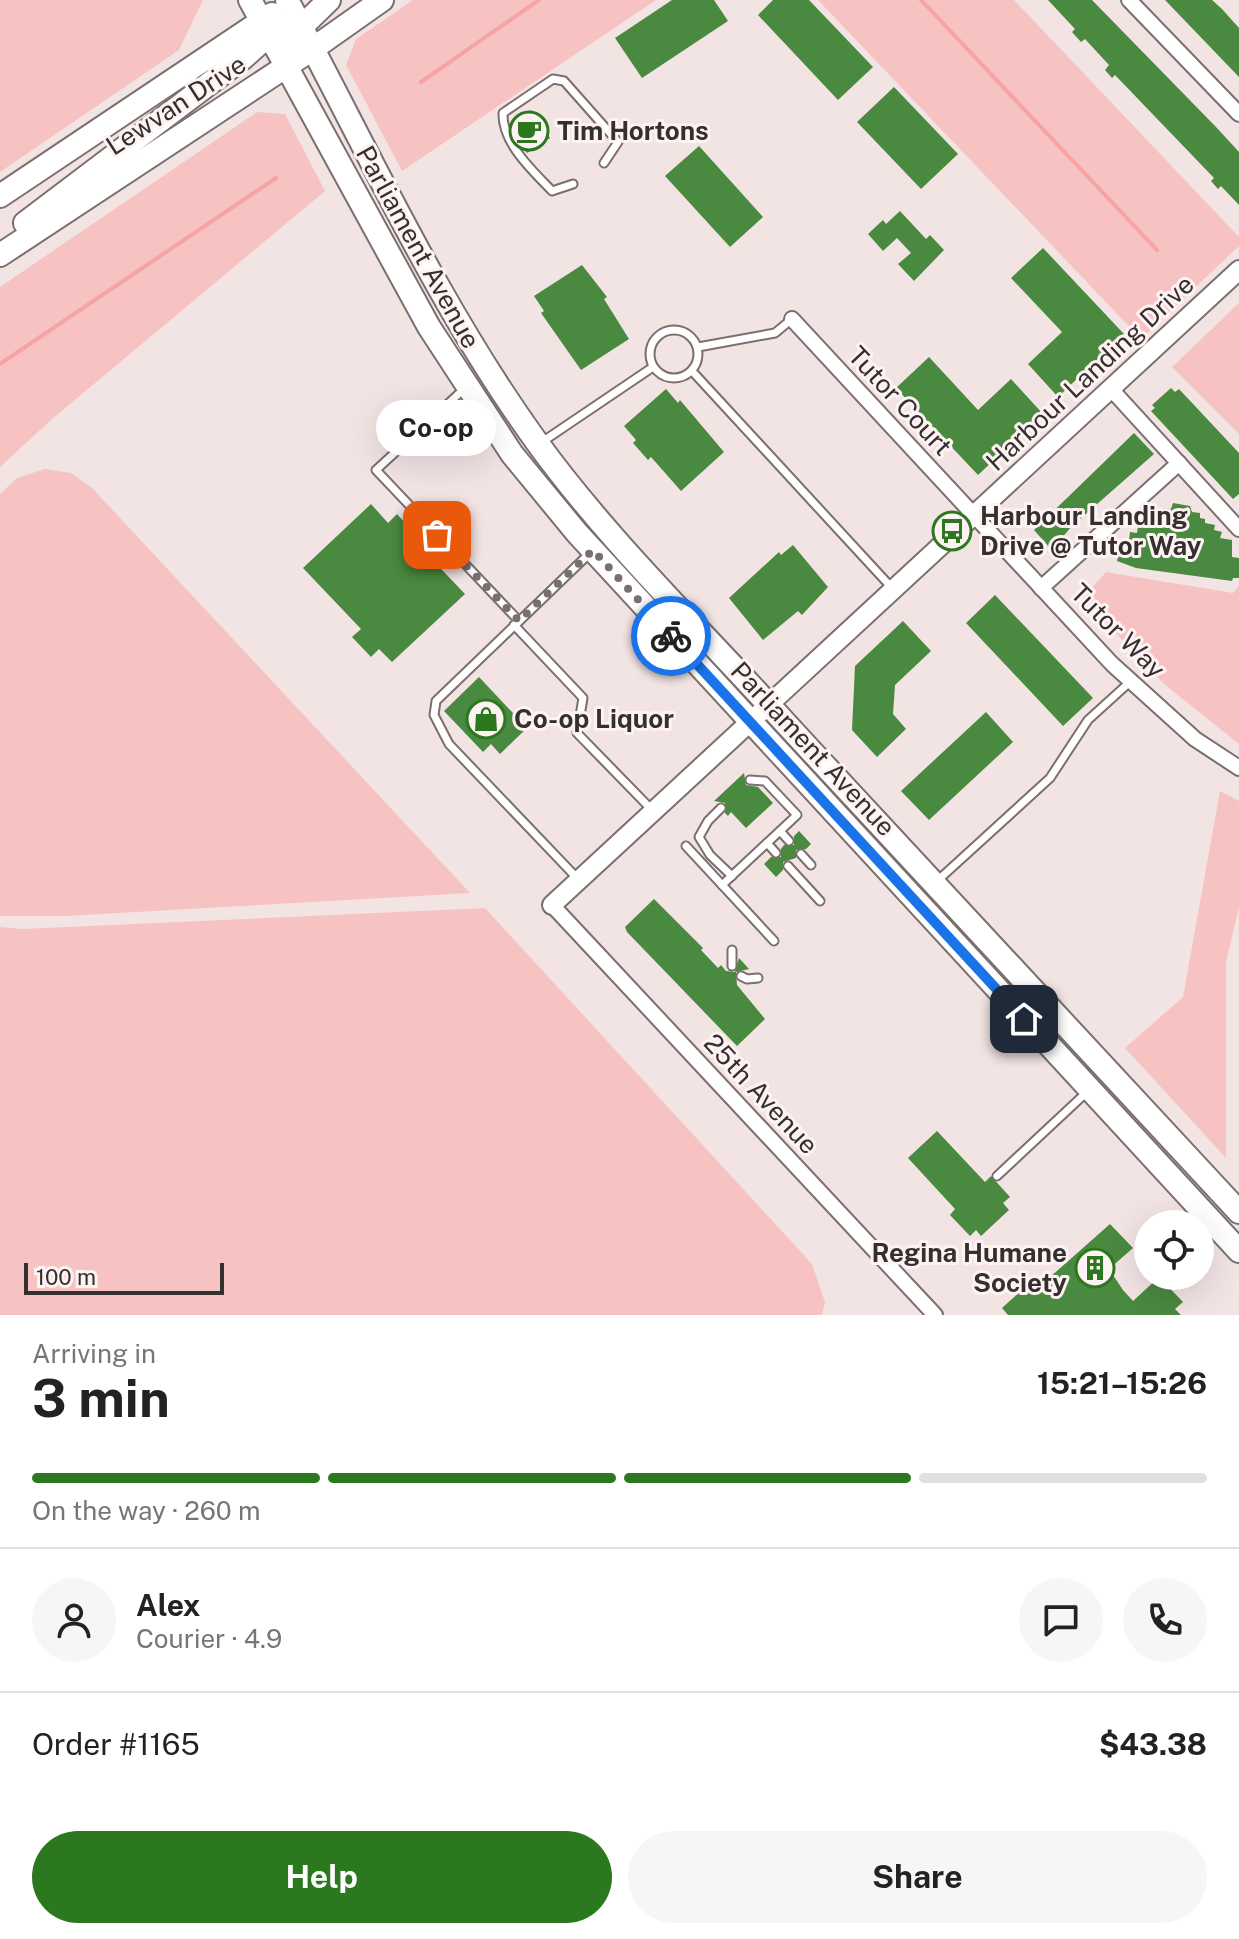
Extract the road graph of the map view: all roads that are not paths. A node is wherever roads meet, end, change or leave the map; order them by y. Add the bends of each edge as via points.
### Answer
1 (250, 0) edge
2 (329, 0) edge
3 (382, 0) edge
4 (1129, 0) edge
5 (284, 14) edge
6 (314, 48) junction
7 (286, 67) junction
8 (1239, 114) edge
9 (604, 163) dead end
10 (573, 184) dead end
11 (0, 196) edge
12 (0, 243) edge
13 (0, 255) edge
14 (1239, 270) edge
15 (792, 319) joint
16 (698, 347) junction
17 (653, 367) junction
18 (692, 371) junction
19 (466, 387) junction
20 (1111, 389) junction
21 (538, 445) junction
22 (1179, 463) junction
23 (973, 516) junction
24 (1239, 529) edge
25 (593, 550) junction
26 (1041, 588) junction
27 (893, 590) junction
28 (516, 623) junction
29 (1131, 681) junction
30 (769, 705) junction
31 (750, 722) junction
32 (1239, 768) edge
33 (750, 780) dead end
34 (721, 808) dead end
35 (653, 812) junction
36 (780, 831) junction
37 (789, 841) dead end
38 (767, 843) junction
39 (686, 846) dead end
40 (776, 853) dead end
41 (801, 854) dead end
42 (811, 865) dead end
43 (788, 866) dead end
44 (732, 876) junction
45 (579, 880) junction
46 (935, 884) junction
47 (722, 885) junction
48 (820, 901) dead end
49 (552, 905) joint
50 (774, 941) dead end
51 (732, 950) dead end
52 (732, 966) dead end
53 (741, 976) dead end
54 (758, 978) dead end
55 (1089, 1089) junction
56 (997, 1176) dead end
57 (1239, 1212) edge
58 (1239, 1251) edge
59 (935, 1315) edge

1 - 5 main road, Parliament Avenue
2 - 5 main road
3 - 6 main road, Lewvan Drive
4 - 8 street
5 - 6 main road, Parliament Avenue
5 - 7 main road, Parliament Avenue
5 - 11 main road, Lewvan Drive
5 - 12 main road
6 - 7 main road, Lewvan Drive
6 - 21 main road, Parliament Avenue via 453,315
7 - 13 main road, Lewvan Drive
7 - 19 main road, Parliament Avenue
9 - 10 lane via 618,142 564,81 553,79 503,113 502,127 552,191
14 - 20 street, Harbour Landing Drive
15 - 16 lane via 775,333
15 - 23 street, Tutor Court
16 - 17 lane via 682,331 662,332 651,346
16 - 18 lane
17 - 18 lane via 670,378
17 - 21 lane
18 - 27 lane
19 - 25 main road, Parliament Avenue via 512,454
19 - 28 lane via 376,470
20 - 22 street
20 - 23 street, Harbour Landing Drive
21 - 30 main road, Parliament Avenue
22 - 24 street
22 - 26 street
23 - 26 street, Tutor Way
23 - 27 street, Harbour Landing Drive
25 - 28 lane
25 - 31 main road, Parliament Avenue
26 - 29 street, Tutor Way
27 - 30 street, Harbour Landing Drive
28 - 35 lane via 583,698 577,733
28 - 45 lane via 436,701 434,715 449,744
29 - 32 street, Tutor Way via 1195,739
29 - 46 lane via 1088,720 1050,778
30 - 31 street, Harbour Landing Drive
30 - 46 main road, Parliament Avenue
31 - 35 street, Harbour Landing Drive
31 - 55 main road, Parliament Avenue
33 - 36 lane via 765,781 797,815
34 - 44 lane via 699,837
35 - 45 street, Harbour Landing Drive
36 - 37 lane
36 - 38 lane
38 - 40 lane
38 - 44 lane
39 - 47 lane
41 - 42 lane
43 - 48 lane
44 - 47 lane
45 - 49 street, Harbour Landing Drive
46 - 57 main road, Parliament Avenue
47 - 50 lane
49 - 59 street, 25th Avenue
51 - 52 lane
53 - 54 lane
55 - 56 lane
55 - 58 main road, Parliament Avenue

